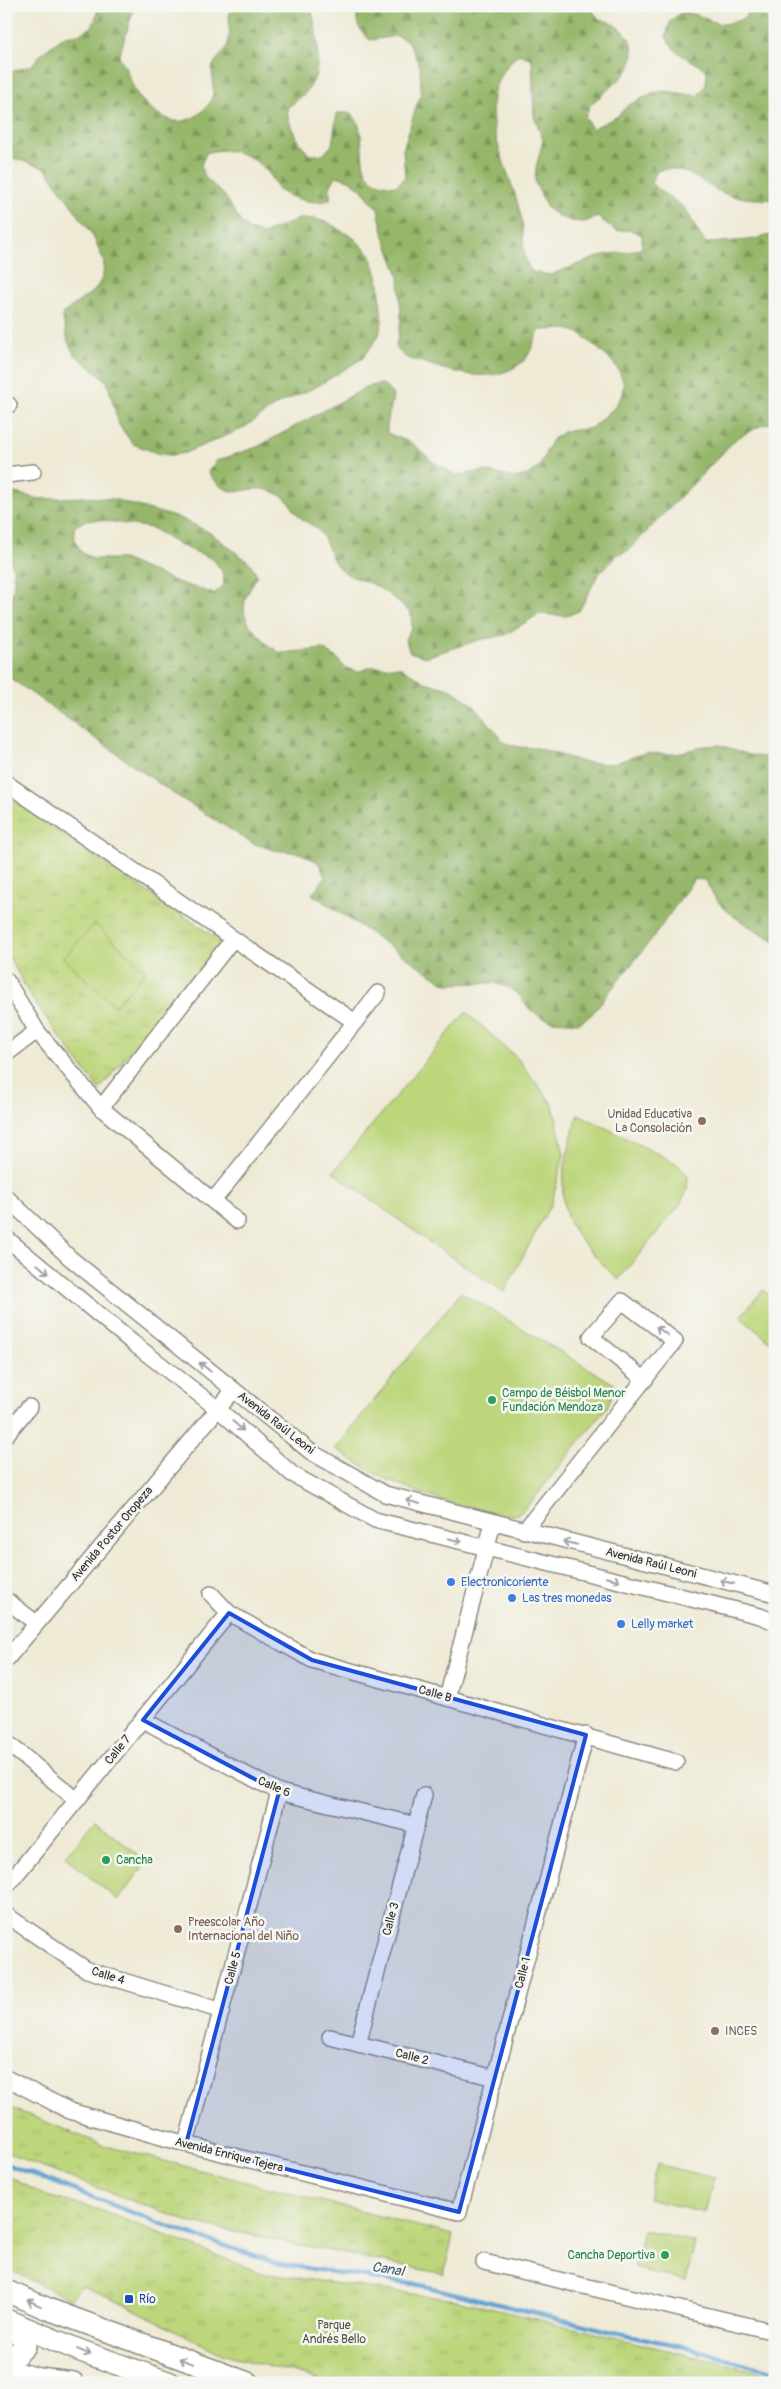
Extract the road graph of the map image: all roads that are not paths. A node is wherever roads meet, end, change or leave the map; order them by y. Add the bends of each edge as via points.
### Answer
1 (33, 472) dead end
2 (6, 475) edge
3 (6, 783) edge
4 (233, 939) junction
5 (6, 980) edge
6 (378, 993) dead end
7 (355, 1022) junction
8 (37, 1030) junction
9 (6, 1054) edge
10 (101, 1108) junction
11 (6, 1197) edge
12 (213, 1201) junction
13 (236, 1221) dead end
14 (6, 1238) edge
15 (645, 1380) junction
16 (234, 1390) junction
17 (29, 1407) dead end
18 (218, 1409) junction
19 (6, 1435) edge
20 (493, 1523) junction
21 (524, 1531) junction
22 (486, 1548) junction
23 (211, 1594) dead end
24 (771, 1594) edge
25 (6, 1600) edge
26 (230, 1613) junction
27 (768, 1619) edge
28 (36, 1623) junction
29 (6, 1660) edge
30 (447, 1698) junction
31 (142, 1720) junction
32 (586, 1735) junction
33 (6, 1742) edge
34 (676, 1762) dead end
35 (279, 1792) junction
36 (424, 1795) dead end
37 (77, 1800) junction
38 (416, 1825) junction
39 (6, 1888) edge
40 (6, 1915) edge
41 (222, 2011) junction
42 (330, 2037) dead end
43 (358, 2044) junction
44 (6, 2078) edge
45 (495, 2078) junction
46 (186, 2144) junction
47 (459, 2212) joint
48 (484, 2262) dead end
49 (6, 2291) edge
50 (6, 2322) edge
51 (775, 2332) edge
52 (12, 2370) edge
53 (167, 2382) edge
54 (73, 2383) edge
55 (130, 2383) edge
56 (248, 2383) edge

1 - 2 street
3 - 4 street
4 - 7 street
4 - 10 street
5 - 8 street
6 - 7 street
7 - 12 street
8 - 9 street
8 - 10 street
10 - 12 street
16 -> 11 street, Avenida Raúl Leoni via 70,1258
12 - 13 street
14 -> 18 street, Avenida Raúl Leoni
15 -> 15 street via 675,1341 622,1301 591,1337
15 - 21 street
16 - 18 street, Avenida Postor Oropeza
20 -> 16 street, Avenida Raúl Leoni via 385,1494 311,1452
17 - 19 street
18 -> 22 street, Avenida Raúl Leoni via 292,1474 375,1520
18 - 28 street, Avenida Postor Oropeza
20 - 21 street, Avenida Raúl Leoni
20 - 22 street
24 -> 21 street, Avenida Raúl Leoni
22 -> 27 street, Avenida Raúl Leoni
22 - 30 street
23 - 26 street, Calle B
24 - 27 street
25 - 28 street
26 - 30 street, Calle B via 312,1660
26 - 31 street, Calle 7
28 - 29 street, Avenida Postor Oropeza
30 - 32 street, Calle B
31 - 35 street, Calle 6
31 - 37 street, Calle 7
32 - 34 street, Calle B
32 - 45 street, Calle 1
33 - 37 street
35 - 38 street, Calle 6
35 - 41 street, Calle 5
36 - 38 street, Calle 3
37 - 39 street, Calle 7
38 - 43 street, Calle 3
40 - 41 street, Calle 4 via 87,1970
41 - 46 street, Calle 5
42 - 43 street, Calle 2
43 - 45 street, Calle 2
44 - 46 street, Avenida Enrique Tejera via 70,2111
45 - 47 street, Calle 1
46 - 47 street, Avenida Enrique Tejera
48 - 51 street
56 -> 49 main road
50 - 52 main road via 24,2339 25,2346 15,2356
50 -> 53 main road
52 - 54 main road via 40,2379
53 - 55 main road

